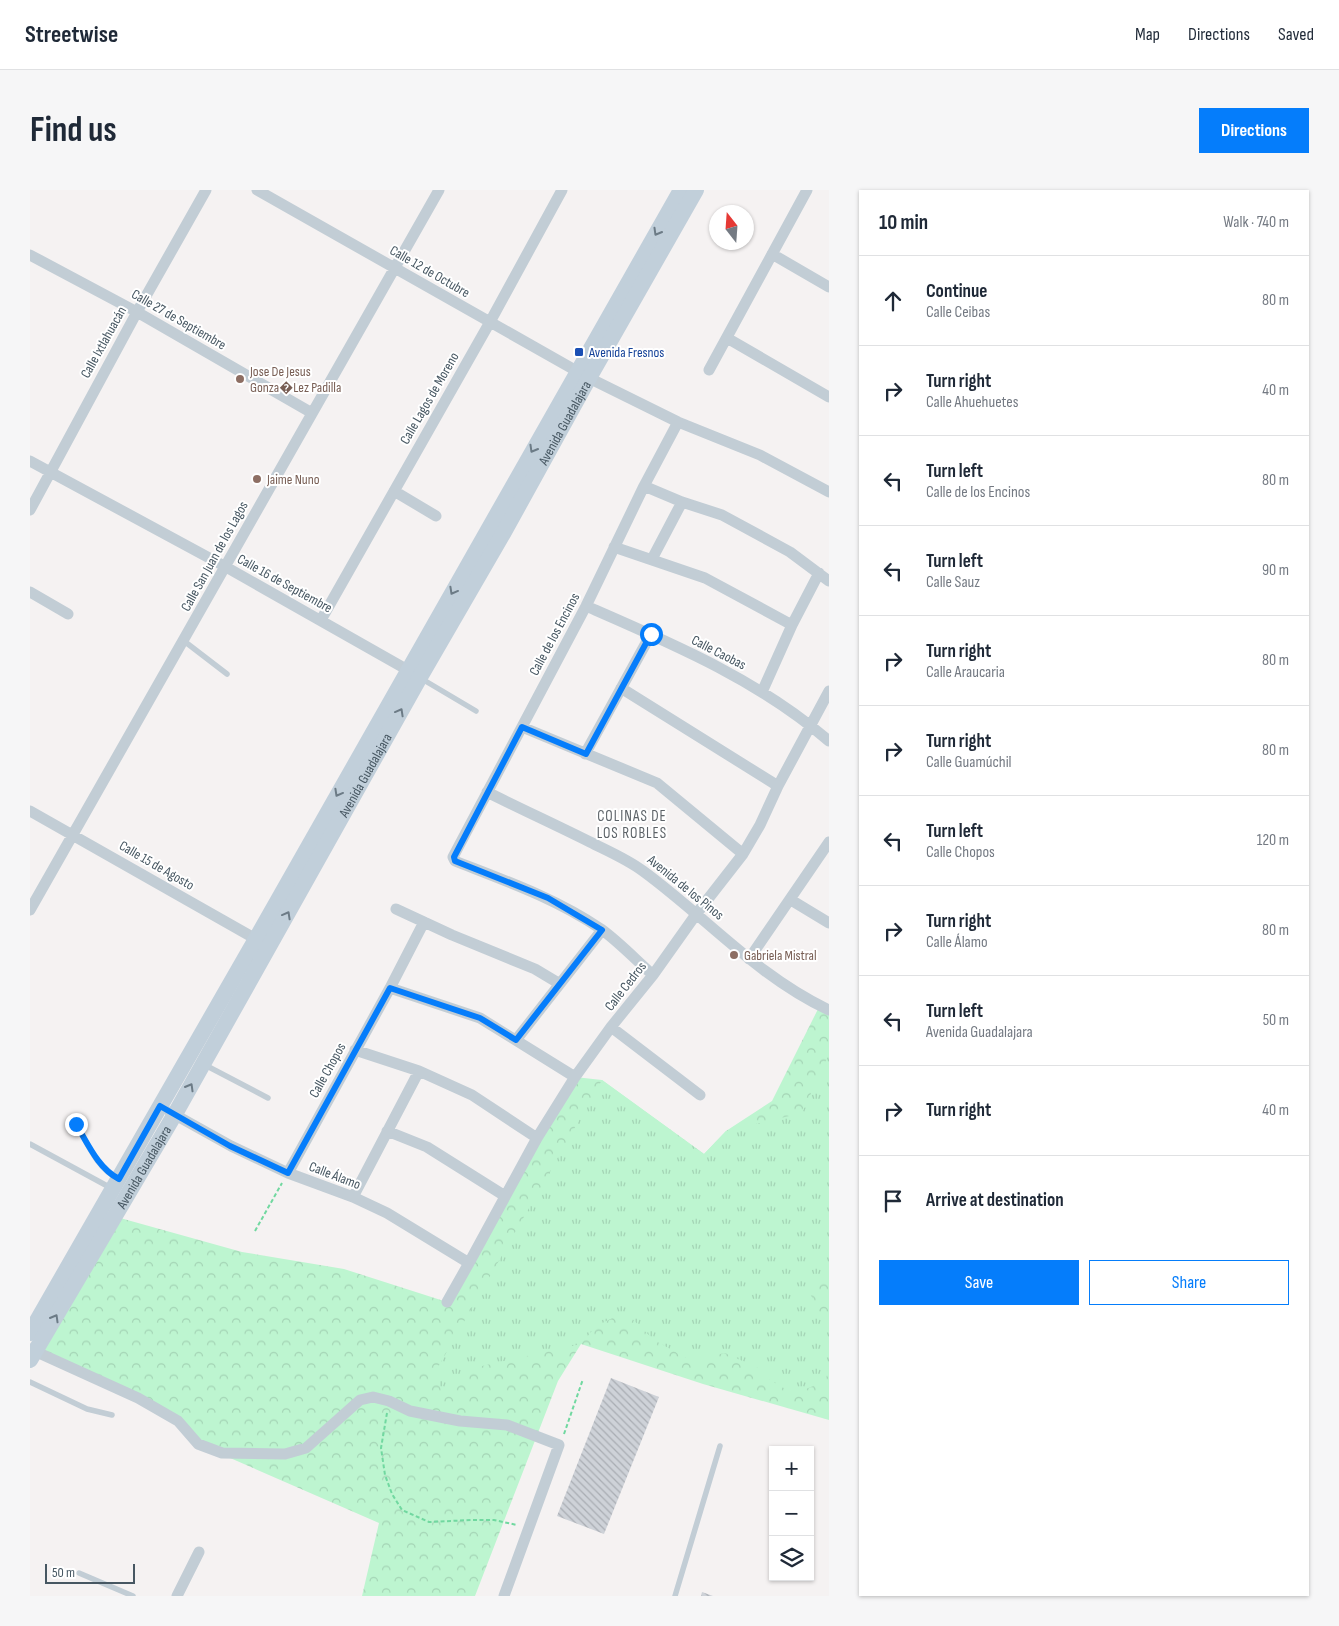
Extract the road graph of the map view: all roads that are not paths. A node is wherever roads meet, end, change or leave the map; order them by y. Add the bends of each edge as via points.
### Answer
1 (206, 190) edge
2 (257, 190) edge
3 (439, 190) edge
4 (562, 190) edge
5 (681, 190) edge
6 (696, 190) edge
7 (807, 190) edge
8 (772, 254) junction
9 (30, 255) edge
10 (395, 268) junction
11 (829, 286) edge
12 (137, 312) junction
13 (490, 322) junction
14 (727, 338) junction
15 (709, 370) dead end
16 (583, 375) junction
17 (829, 397) edge
18 (312, 413) junction
19 (678, 422) junction
20 (30, 461) edge
21 (50, 470) junction
22 (644, 486) junction
23 (394, 491) junction
24 (829, 492) edge
25 (682, 502) junction
26 (30, 510) edge
27 (436, 516) dead end
28 (614, 547) junction
29 (652, 559) junction
30 (226, 567) junction
31 (819, 573) junction
32 (829, 581) edge
33 (30, 592) edge
34 (586, 606) junction
35 (68, 614) dead end
36 (321, 620) junction
37 (792, 625) junction
38 (651, 634) junction
39 (184, 641) junction
40 (227, 674) dead end
41 (414, 674) junction
42 (621, 688) junction
43 (829, 691) edge
44 (762, 692) junction
45 (476, 711) dead end
46 (811, 725) junction
47 (522, 727) junction
48 (829, 741) edge
49 (586, 754) junction
50 (778, 786) junction
51 (487, 792) junction
52 (30, 811) edge
53 (74, 835) junction
54 (829, 842) edge
55 (743, 854) junction
56 (791, 900) junction
57 (396, 909) dead end
58 (30, 910) edge
59 (697, 913) junction
60 (424, 922) junction
61 (829, 924) edge
62 (602, 930) junction
63 (263, 942) junction
64 (749, 959) junction
65 (653, 975) junction
66 (560, 984) junction
67 (390, 988) junction
68 (829, 1010) edge
69 (611, 1026) junction
70 (214, 1029) junction
71 (516, 1040) junction
72 (355, 1050) junction
73 (188, 1056) junction
74 (203, 1064) junction
75 (419, 1071) junction
76 (575, 1077) junction
77 (700, 1095) dead end
78 (268, 1098) dead end
79 (160, 1106) junction
80 (175, 1114) junction
81 (76, 1124) dead end
82 (387, 1131) junction
83 (537, 1138) junction
84 (30, 1144) edge
85 (288, 1173) junction
86 (116, 1184) junction
87 (353, 1196) junction
88 (505, 1196) junction
89 (469, 1263) junction
90 (447, 1302) dead end
91 (30, 1333) edge
92 (32, 1353) edge
93 (30, 1382) edge
94 (112, 1415) dead end
95 (720, 1446) dead end
96 (199, 1552) dead end
97 (79, 1573) dead end
98 (134, 1596) edge
99 (177, 1596) edge
100 (504, 1596) edge
101 (675, 1596) edge

1 - 12 street, Calle Ixtlahuacán
2 - 10 street, Calle 12 de Octubre
3 - 10 street, Calle San Juan de los Lagos
4 - 13 street, Calle Lagos de Moreno
5 -> 16 street, Avenida Guadalajara
6 - 16 street, Avenida Guadalajara
7 - 8 street
8 - 11 street
8 - 14 street
9 - 12 street, Calle 27 de Septiembre
10 - 13 street, Calle 12 de Octubre
10 - 18 street, Calle San Juan de los Lagos
12 - 18 street, Calle 27 de Septiembre
12 - 21 street, Calle Ixtlahuacán
13 - 16 street, Calle 12 de Octubre
13 - 23 street, Calle Lagos de Moreno
14 - 15 street
14 - 17 street
16 - 19 street
16 - 41 street, Avenida Guadalajara via 504,532
18 - 30 street, Calle San Juan de los Lagos
19 - 22 street, Calle de los Encinos
19 - 24 street via 760,455
20 - 21 street, Calle 16 de Septiembre
21 - 26 street, Calle Ixtlahuacán
21 - 30 street, Calle 16 de Septiembre
22 - 25 street
22 - 28 street, Calle de los Encinos
23 - 27 street
23 - 36 street, Calle Lagos de Moreno
25 - 29 street
25 - 31 street via 722,515 790,552
28 - 29 street
28 - 34 street, Calle de los Encinos
29 - 37 street via 706,578
30 - 36 street, Calle 16 de Septiembre
30 - 39 street, Calle San Juan de los Lagos
31 - 32 street
31 - 37 street
33 - 35 street
34 - 38 street, Calle Caobas
34 - 47 street, Calle de los Encinos
36 - 41 street, Calle 16 de Septiembre
37 - 44 street
38 - 42 street
38 - 44 street, Calle Caobas via 735,675
39 - 40 lane
39 - 53 street, Calle San Juan de los Lagos
41 - 45 lane
41 - 63 street, Avenida Guadalajara
42 - 49 street
42 - 50 street
43 - 46 street, Calle Cedros
44 - 46 street, Calle Caobas
46 - 48 street, Calle Caobas
46 - 50 street, Calle Cedros
47 - 49 street
47 - 51 street, Calle de los Encinos
49 - 55 street via 657,783
50 - 55 street, Calle Cedros
51 - 59 street, Avenida de los Pinos via 625,859
51 - 62 street, Calle de los Encinos via 454,859 548,898
52 - 53 street, Calle 15 de Agosto
53 - 58 street, Calle San Juan de los Lagos
53 - 63 street, Calle 15 de Agosto
54 - 56 street
55 - 59 street, Calle Cedros
56 - 61 street
56 - 64 street
57 - 60 street
59 - 64 street, Avenida de los Pinos
59 - 65 street, Calle Cedros
60 - 66 street
60 - 67 street, Calle Chopos
62 - 65 street
62 - 66 street
63 - 70 street, Avenida Guadalajara
64 - 68 street, Avenida de los Pinos
65 - 69 street, Calle Cedros
66 - 71 street
67 - 71 street via 480,1018
67 - 72 street, Calle Chopos
69 - 76 street, Calle Cedros
69 - 77 street
70 - 73 street, Avenida Guadalajara
70 - 74 street, Avenida Guadalajara
71 - 76 street
72 - 75 street
72 - 85 street, Calle Chopos
73 - 74 lane
73 - 79 street, Avenida Guadalajara
74 - 78 lane
80 -> 74 street, Avenida Guadalajara
75 - 82 street
75 - 83 street via 472,1095
76 - 83 street, Calle Cedros
79 - 80 street, Calle Álamo
79 - 86 street, Avenida Guadalajara
80 - 85 street, Calle Álamo via 230,1146
92 -> 80 street, Avenida Guadalajara
81 - 86 lane via 94,1156
82 - 87 street
82 - 88 street via 428,1147
83 - 88 street, Calle Cedros
84 - 86 lane
85 - 87 street, Calle Álamo
86 - 91 street, Avenida Guadalajara
87 - 89 street, Calle Álamo
88 - 89 street, Calle Cedros
89 - 90 street, Calle Cedros
92 - 100 street via 138,1398 178,1421 198,1444 222,1453 285,1454 306,1448 360,1400 372,1397 389,1401 410,1412 507,1425 559,1445
93 - 94 lane via 87,1409
95 - 101 lane
96 - 99 street
97 - 98 lane

